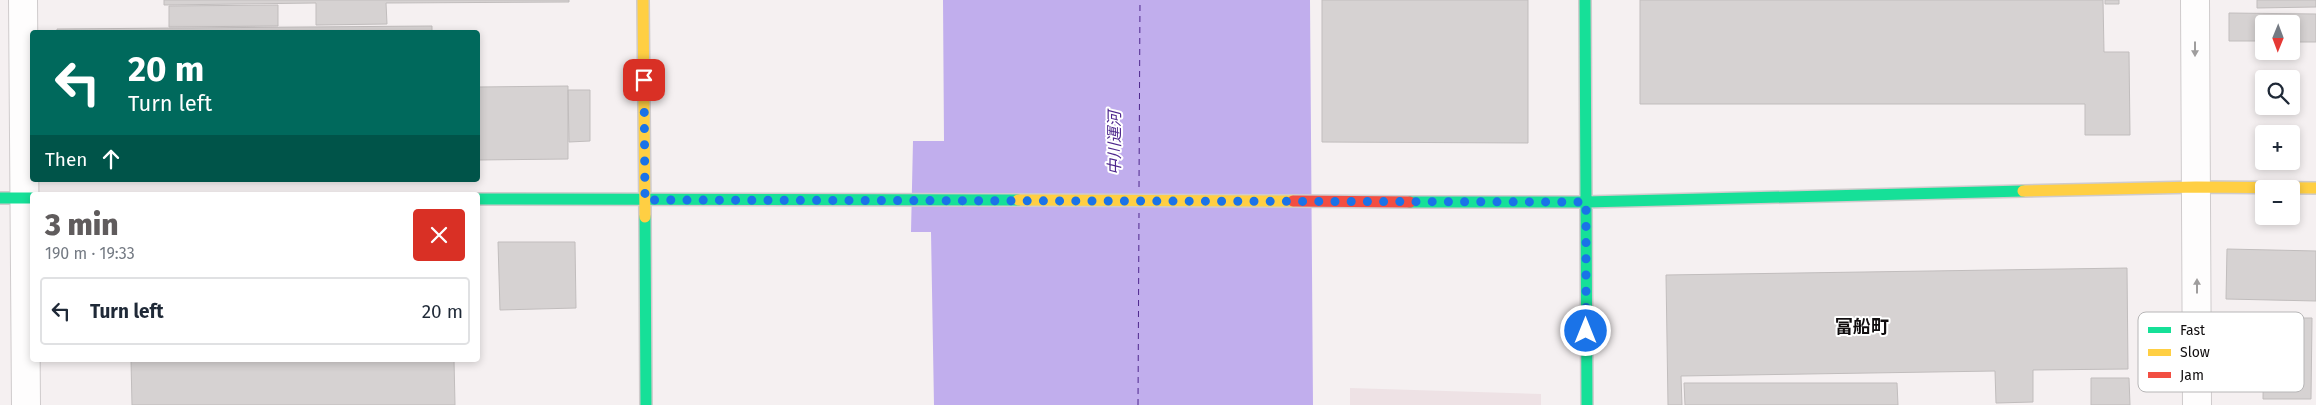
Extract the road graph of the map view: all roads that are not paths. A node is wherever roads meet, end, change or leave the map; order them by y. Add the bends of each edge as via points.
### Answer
1 (23, 0) edge
2 (643, 0) edge
3 (1585, 0) edge
4 (2195, 0) edge
5 (2196, 187) junction
6 (2316, 188) edge
7 (19, 198) edge
8 (480, 199) edge
9 (645, 200) junction
10 (1586, 202) junction
11 (2197, 312) edge
12 (2197, 392) edge
13 (26, 405) edge
14 (646, 405) edge
15 (1587, 405) edge
16 (2197, 405) edge

1 - 7 street
2 - 9 street
3 - 10 street
4 -> 5 street
5 - 6 street
5 - 10 street
11 -> 5 street
7 - 13 street
8 - 9 street
9 - 10 street
9 - 14 street
10 - 15 street
16 -> 12 street

